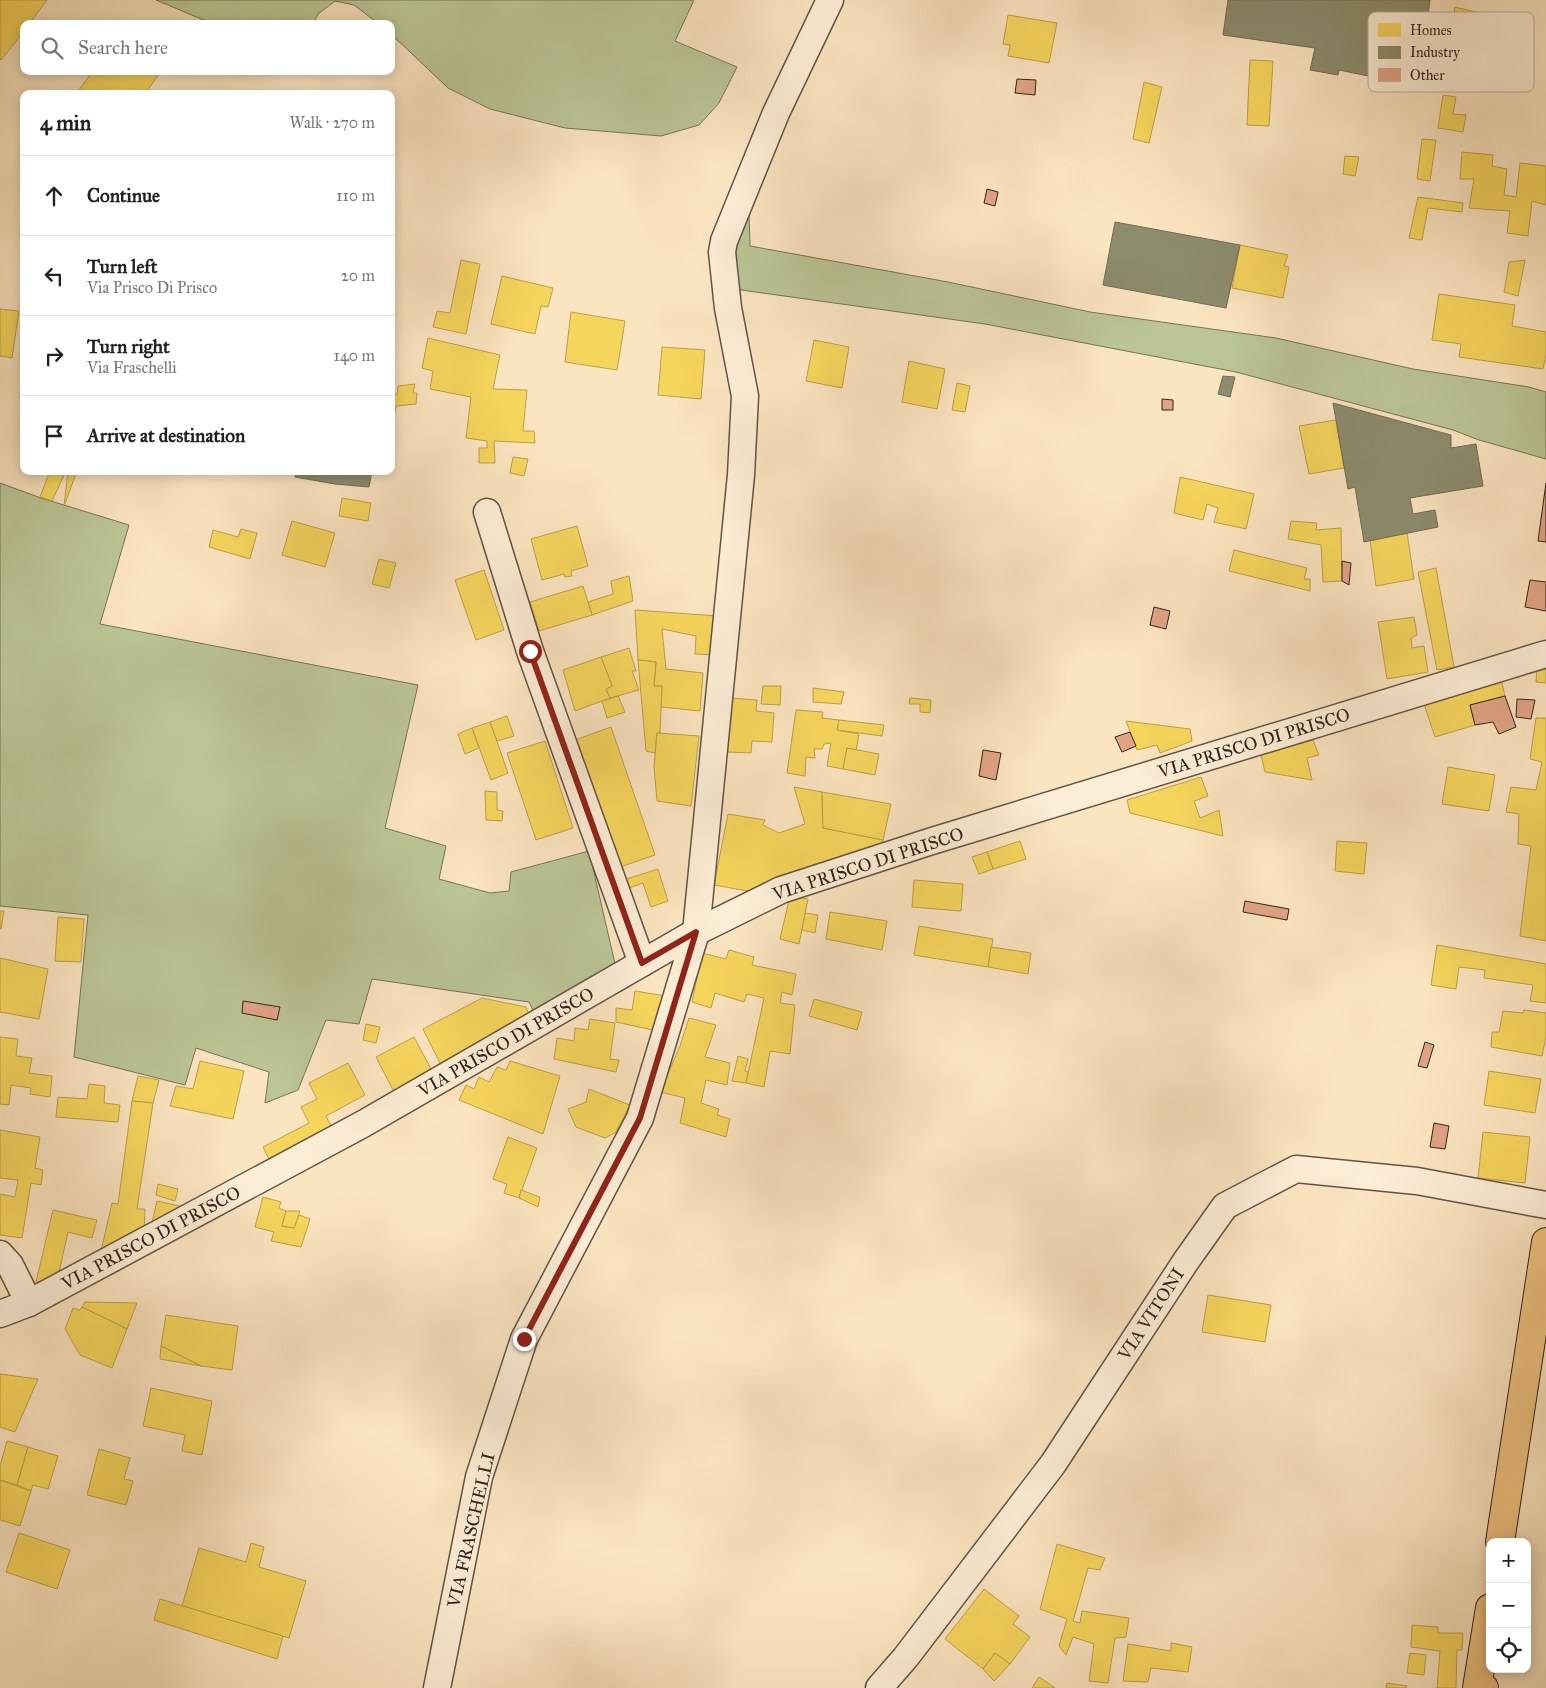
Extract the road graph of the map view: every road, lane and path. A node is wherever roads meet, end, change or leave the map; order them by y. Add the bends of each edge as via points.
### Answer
1 (830, 0) edge
2 (487, 512) dead end
3 (1546, 654) edge
4 (696, 932) junction
5 (642, 963) junction
6 (1546, 1205) edge
7 (1546, 1242) edge
8 (0, 1254) edge
9 (30, 1303) junction
10 (0, 1314) edge
11 (1540, 1330) edge
12 (1501, 1538) edge
13 (1487, 1628) edge
14 (1480, 1687) edge
15 (436, 1688) edge
16 (879, 1688) edge

1 - 4 street, VIA FRASCHELLI via 776,113 722,252 728,308 745,396 741,474
2 - 5 street via 530,651
3 - 4 street, VIA PRISCO DI PRISCO via 781,890
4 - 5 street, VIA PRISCO DI PRISCO
4 - 15 street, VIA FRASCHELLI via 640,1118 524,1339 479,1477
5 - 9 street, VIA PRISCO DI PRISCO via 363,1124
6 - 16 street, VIA VITONI via 1417,1181 1296,1169 1225,1206 1053,1464
7 - 11 main road
8 - 9 street via 10,1265
9 - 10 street, VIA PRISCO DI PRISCO
11 - 12 main road
13 - 14 main road

